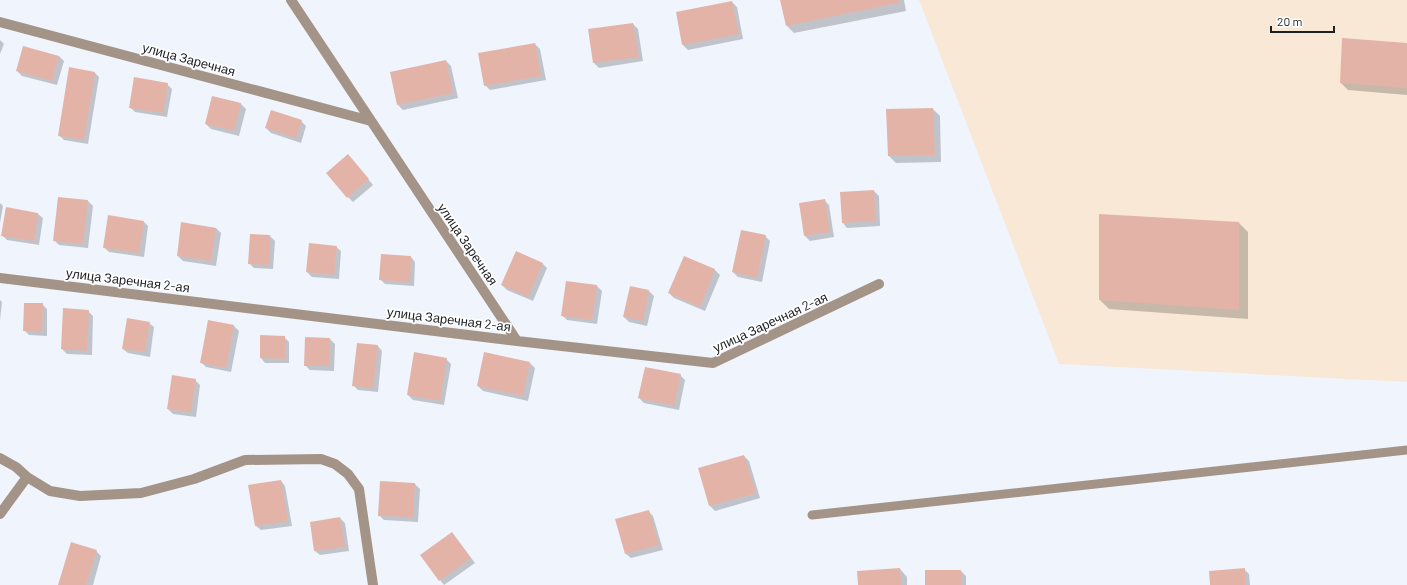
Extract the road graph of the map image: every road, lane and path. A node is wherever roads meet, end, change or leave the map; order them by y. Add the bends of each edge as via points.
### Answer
1 (291, 0) edge
2 (0, 22) edge
3 (371, 121) junction
4 (0, 278) edge
5 (879, 284) dead end
6 (517, 341) junction
7 (1407, 450) edge
8 (0, 458) edge
9 (27, 477) junction
10 (0, 514) edge
11 (812, 515) dead end
12 (373, 585) edge

1 - 3 street, улица Заречная
2 - 3 street, улица Заречная
3 - 6 street, улица Заречная
4 - 6 street, улица Заречная 2-ая
5 - 6 street, улица Заречная 2-ая via 713,363
7 - 11 lane
8 - 9 street
9 - 10 street
9 - 12 street via 50,490 80,496 141,493 194,479 245,460 321,459 335,464 348,474 359,489

